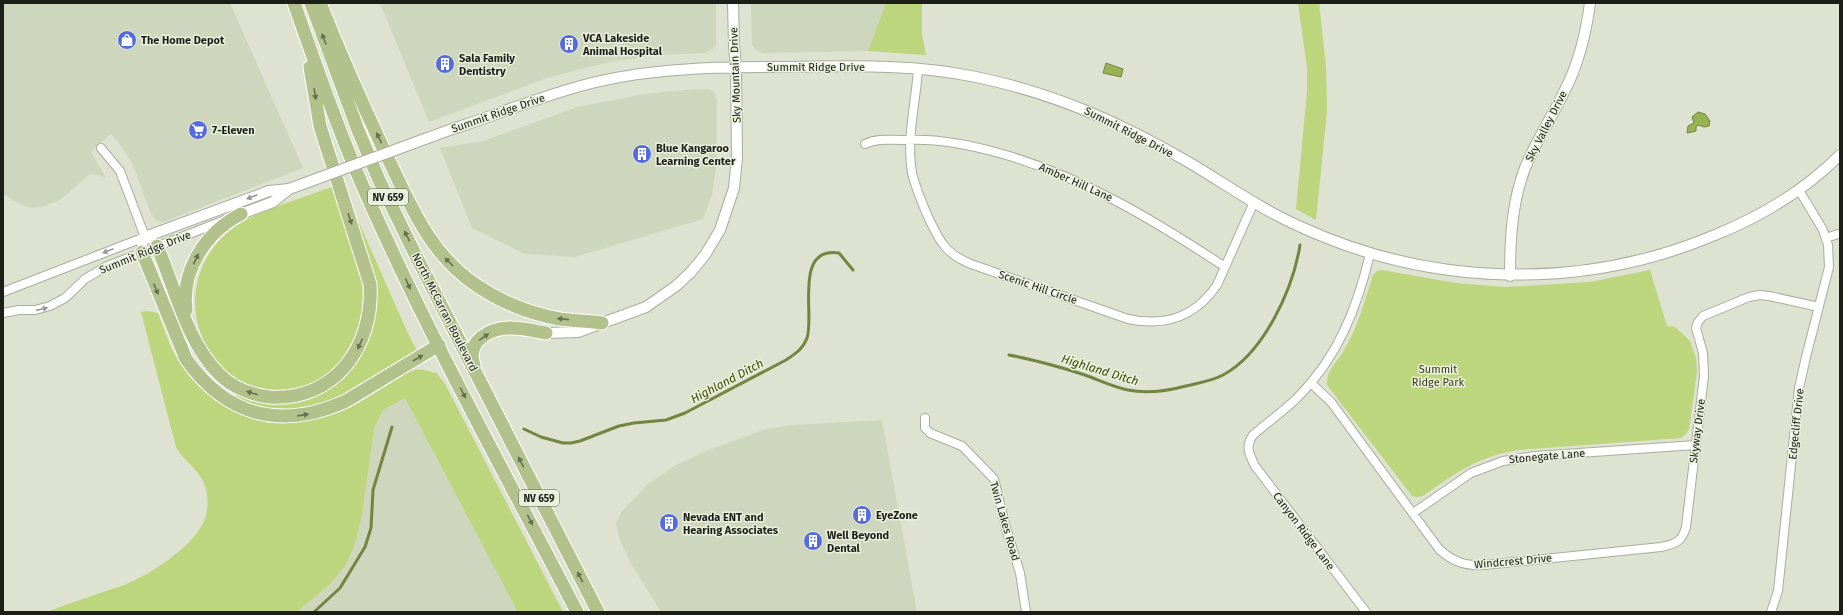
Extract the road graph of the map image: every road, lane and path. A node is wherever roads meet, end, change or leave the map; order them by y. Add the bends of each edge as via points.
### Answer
1 (294, 3) edge
2 (311, 3) edge
3 (320, 3) edge
4 (733, 3) edge
5 (1590, 3) edge
6 (303, 28) junction
7 (736, 67) junction
8 (918, 69) junction
9 (912, 139) junction
10 (865, 144) dead end
11 (101, 148) dead end
12 (1840, 155) edge
13 (289, 189) junction
14 (1799, 190) junction
15 (1254, 202) junction
16 (241, 214) junction
17 (1838, 234) dead end
18 (145, 237) junction
19 (1826, 238) junction
20 (157, 246) junction
21 (142, 252) junction
22 (1370, 254) junction
23 (1225, 267) junction
24 (1510, 276) junction
25 (3, 292) edge
26 (1819, 306) junction
27 (3, 313) edge
28 (602, 323) junction
29 (546, 333) joint
30 (193, 337) junction
31 (438, 346) junction
32 (482, 383) junction
33 (1311, 383) junction
34 (925, 418) dead end
35 (1696, 445) junction
36 (1414, 514) junction
37 (1681, 540) joint
38 (577, 612) edge
39 (598, 612) edge
40 (1026, 612) edge
41 (1366, 612) edge
42 (1771, 612) edge

1 - 6 main road, North McCarran Boulevard / NV 659
32 -> 2 main road, North McCarran Boulevard / NV 659 via 379,180
28 -> 3 main road via 560,319 512,305 477,286 435,248 414,213 355,88
4 - 7 street, Sky Mountain Drive
5 - 24 street, Sky Valley Drive via 1576,64 1531,153 1518,192 1511,235
6 -> 30 main road via 320,126 370,284 370,308 362,340 349,363 330,380 305,393 280,397 250,392 228,382 210,364
6 -> 31 main road, North McCarran Boulevard / NV 659 via 371,205
7 - 8 street, Summit Ridge Drive via 855,66
7 - 13 street, Summit Ridge Drive, bridge via 649,72 594,82 549,95
7 - 28 street, Sky Mountain Drive via 736,173 731,199 720,230 700,262 676,286 646,307
8 - 9 street, Scenic Hill Circle
8 - 15 street, Summit Ridge Drive via 1008,84 1091,111 1147,139
9 - 10 street, Amber Hill Lane via 879,140
9 - 23 street, Amber Hill Lane via 989,150 1043,166 1124,204
9 - 23 street, Scenic Hill Circle via 912,171 916,187 937,236 950,254 970,264 1143,322 1172,320 1199,306 1217,285
11 - 18 street via 120,171
12 - 14 street, Summit Ridge Drive
13 - 16 street, Summit Ridge Drive via 273,202
13 -> 18 street, Summit Ridge Drive via 269,191
14 - 19 street, Edgecliff Drive
14 - 24 street, Summit Ridge Drive via 1725,231 1649,258 1622,265 1564,273
15 - 22 street, Summit Ridge Drive via 1298,226
15 - 23 street, Scenic Hill Circle
16 - 20 street, Summit Ridge Drive
30 -> 16 main road via 185,302 192,268 214,232
17 - 19 street
18 - 20 street
18 - 21 street
18 -> 25 street, Summit Ridge Drive
19 - 26 street, Edgecliff Drive via 1829,267
20 - 21 street, Summit Ridge Drive
20 - 30 main road
27 -> 21 street, Summit Ridge Drive via 50,306 65,298 78,284 95,272
21 -> 31 main road via 186,359 193,370 214,392 250,411 274,416 298,416 334,407
22 - 24 street, Summit Ridge Drive via 1444,270
22 - 33 street via 1345,331
26 - 35 street, Skyway Drive via 1760,295 1703,316 1696,328 1704,366
26 - 42 street, Edgecliff Drive via 1800,388 1778,591
28 - 29 street, Sky Mountain Drive via 578,332
32 -> 29 main road via 472,360 474,345 480,339 499,329 511,328
31 -> 38 main road, North McCarran Boulevard / NV 659
39 -> 32 main road, North McCarran Boulevard / NV 659
33 - 36 street, Windcrest Drive via 1331,402
33 - 41 street, Canyon Ridge Lane via 1253,435 1248,447 1255,466
34 - 40 street, Twin Lakes Road via 925,428 930,433 962,446 994,479 1020,573
35 - 36 street, Stonegate Lane via 1535,456 1503,461 1471,473
35 - 37 street, Skyway Drive via 1686,527
36 - 37 street, Windcrest Drive via 1439,549 1458,563 1470,566 1661,547

